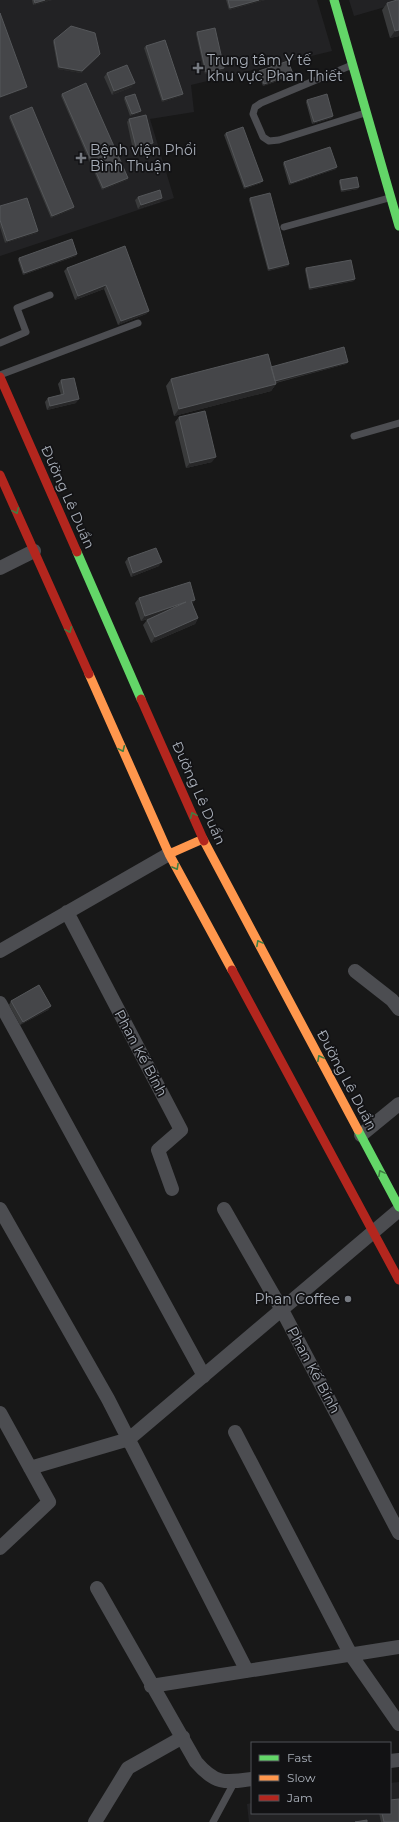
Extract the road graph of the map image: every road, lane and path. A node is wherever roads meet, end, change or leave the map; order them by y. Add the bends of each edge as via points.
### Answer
1 (334, 0) edge
2 (353, 65) junction
3 (367, 112) junction
4 (391, 198) junction
5 (399, 226) edge
6 (284, 227) dead end
7 (50, 295) dead end
8 (138, 323) edge
9 (0, 343) edge
10 (0, 376) edge
11 (399, 423) edge
12 (354, 436) dead end
13 (0, 476) edge
14 (34, 551) junction
15 (0, 568) edge
16 (203, 839) junction
17 (169, 854) junction
18 (68, 912) junction
19 (0, 951) edge
20 (355, 971) dead end
21 (0, 1003) edge
22 (399, 1009) edge
23 (399, 1104) edge
24 (361, 1135) junction
25 (172, 1189) dead end
26 (399, 1207) edge
27 (0, 1209) edge
28 (224, 1209) dead end
29 (399, 1210) edge
30 (374, 1232) junction
31 (399, 1280) edge
32 (282, 1310) junction
33 (204, 1376) junction
34 (0, 1413) edge
35 (235, 1432) dead end
36 (129, 1439) junction
37 (30, 1468) junction
38 (399, 1533) edge
39 (0, 1548) edge
40 (97, 1588) dead end
41 (399, 1647) edge
42 (351, 1655) junction
43 (247, 1671) junction
44 (151, 1686) junction
45 (399, 1724) edge
46 (183, 1737) junction
47 (251, 1779) edge
48 (235, 1781) junction
49 (95, 1822) edge
50 (213, 1822) edge

1 - 2 main road
2 - 3 main road
2 - 3 lane via 261,103 255,107 253,114 262,137 269,141
3 - 4 main road
4 - 5 main road
4 - 6 lane
7 - 9 lane via 17,308 26,332
8 - 10 lane
16 -> 10 main road, Đường Lê Duẩn via 10,408
11 - 12 lane
13 -> 14 main road
14 - 15 street
14 -> 17 main road
16 - 17 main road
24 -> 16 main road, Đường Lê Duẩn
17 - 18 street
17 -> 30 main road
18 - 19 street
18 - 25 street, Phan Kế Bính via 181,1130 158,1150
20 - 22 street via 392,1000
21 - 33 street
23 - 24 street
26 -> 24 main road, Đường Lê Duẩn
27 - 36 street
28 - 32 street, Phan Kế Bính
29 - 30 street
30 - 31 main road
30 - 32 street
32 - 33 street
32 - 38 street, Phan Kế Bính
33 - 36 street
34 - 37 street
35 - 42 street
36 - 37 street
36 - 43 street
37 - 39 street via 49,1502
40 - 44 street
41 - 42 street
42 - 43 street
42 - 45 street
43 - 44 street
44 - 46 street
46 - 48 street via 196,1762 206,1773 216,1780
46 - 49 street via 128,1768
47 - 48 street
48 - 50 lane

